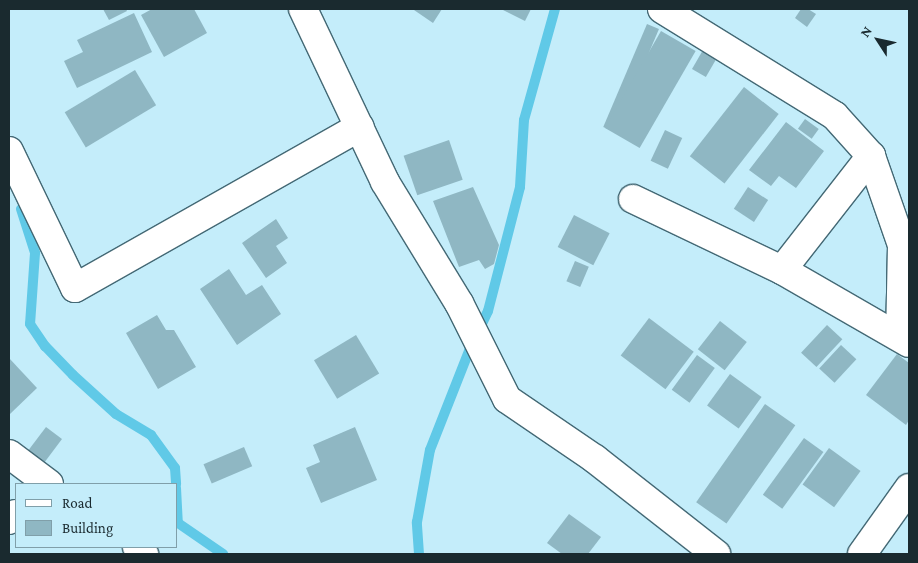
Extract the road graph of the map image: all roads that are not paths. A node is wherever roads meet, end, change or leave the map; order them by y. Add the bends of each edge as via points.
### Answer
1 (304, 9) edge
2 (662, 9) edge
3 (360, 127) junction
4 (9, 152) edge
5 (870, 156) junction
6 (633, 199) dead end
7 (782, 270) junction
8 (905, 340) edge
9 (9, 454) edge
10 (48, 483) edge
11 (909, 488) edge
12 (716, 554) edge
13 (862, 554) edge

1 - 3 street
2 - 5 street via 835,116
3 - 4 street via 75,288
3 - 12 street via 385,182 459,303 507,398 595,459
5 - 7 street
5 - 8 street via 902,245
6 - 7 street
7 - 8 street
9 - 10 street
11 - 13 street

